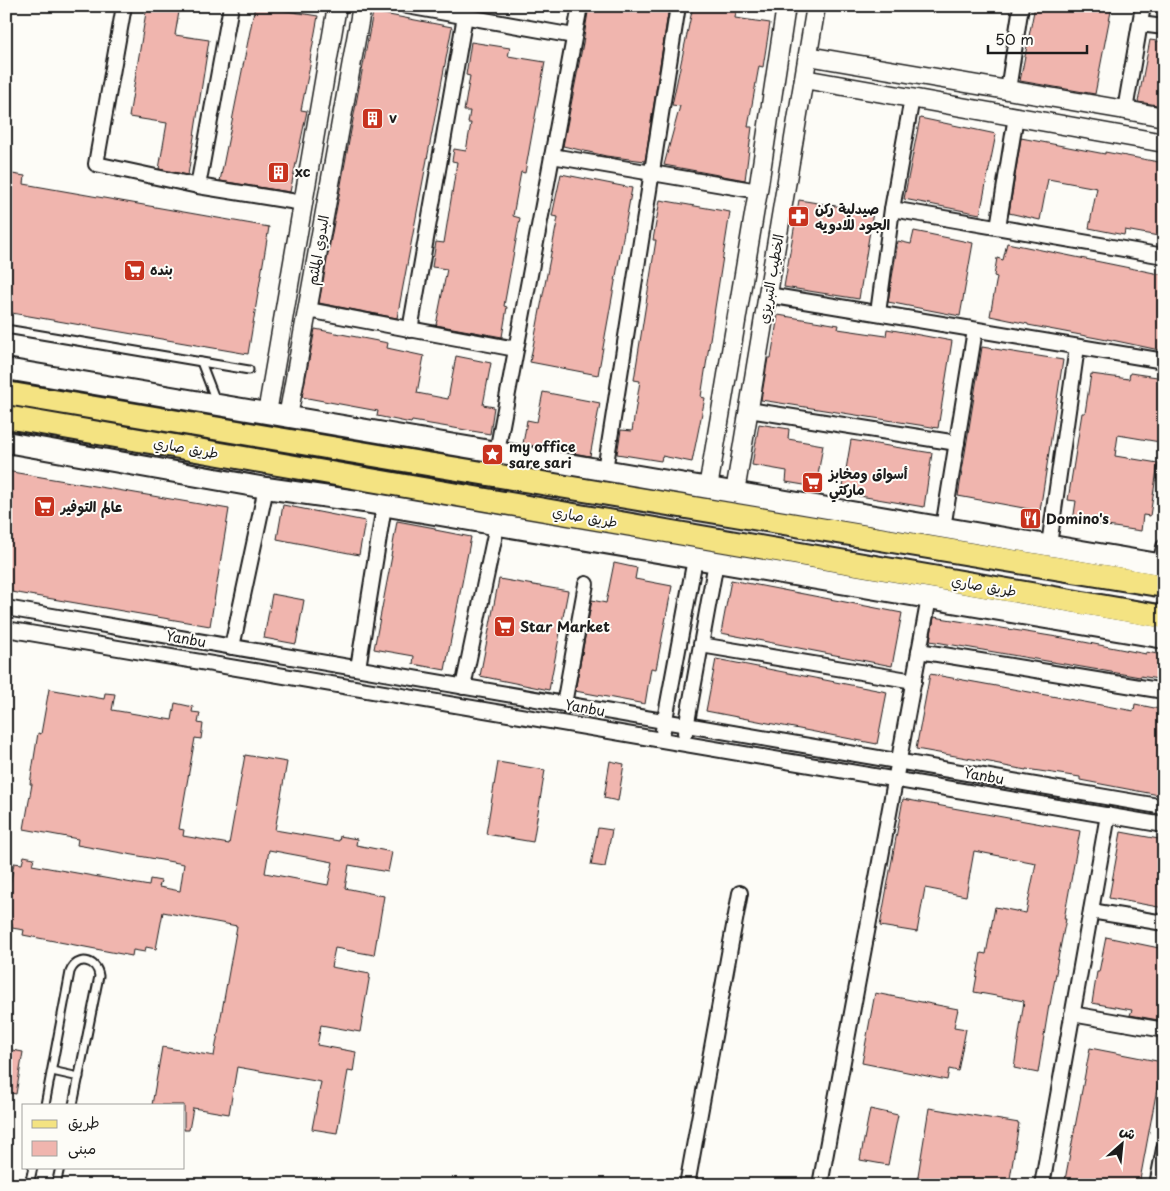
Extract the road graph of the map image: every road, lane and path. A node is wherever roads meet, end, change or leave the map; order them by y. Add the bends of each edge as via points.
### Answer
1 (124, 6) edge
2 (231, 6) edge
3 (337, 6) edge
4 (362, 6) edge
5 (407, 6) edge
6 (580, 6) edge
7 (678, 6) edge
8 (786, 6) edge
9 (816, 6) edge
10 (1021, 6) edge
11 (1143, 6) edge
12 (465, 16) junction
13 (1140, 24) junction
14 (1164, 27) edge
15 (574, 36) junction
16 (808, 56) junction
17 (804, 79) junction
18 (324, 80) junction
19 (348, 83) junction
20 (1008, 90) junction
21 (912, 98) junction
22 (1125, 110) junction
23 (1016, 116) junction
24 (1164, 117) edge
25 (1164, 143) edge
26 (552, 156) junction
27 (652, 174) junction
28 (198, 186) junction
29 (758, 191) junction
30 (303, 203) junction
31 (892, 209) junction
32 (998, 227) junction
33 (1164, 256) edge
34 (768, 295) junction
35 (308, 310) junction
36 (878, 313) junction
37 (6, 329) edge
38 (410, 330) junction
39 (975, 330) junction
40 (1077, 347) junction
41 (516, 350) junction
42 (1164, 361) edge
43 (201, 362) junction
44 (6, 369) edge
45 (249, 370) dead end
46 (6, 393) edge
47 (218, 405) junction
48 (749, 410) junction
49 (266, 413) junction
50 (6, 417) edge
51 (288, 417) junction
52 (6, 442) edge
53 (957, 443) junction
54 (497, 452) junction
55 (604, 470) junction
56 (266, 488) junction
57 (708, 488) junction
58 (735, 492) junction
59 (384, 506) junction
60 (497, 525) junction
61 (943, 528) junction
62 (1049, 545) junction
63 (695, 558) junction
64 (1163, 559) edge
65 (716, 562) junction
66 (586, 584) dead end
67 (1164, 586) edge
68 (929, 598) junction
69 (6, 608) edge
70 (1164, 617) edge
71 (6, 629) edge
72 (1164, 638) edge
73 (701, 645) junction
74 (232, 647) junction
75 (920, 651) junction
76 (358, 668) junction
77 (914, 681) junction
78 (462, 686) junction
79 (1164, 691) edge
80 (564, 704) junction
81 (664, 721) junction
82 (686, 725) junction
83 (661, 740) junction
84 (683, 743) junction
85 (899, 761) junction
86 (896, 779) junction
87 (1164, 807) edge
88 (1108, 815) junction
89 (1164, 825) edge
90 (740, 894) dead end
91 (1091, 911) junction
92 (1164, 923) edge
93 (1072, 1014) junction
94 (1164, 1030) edge
95 (52, 1071) junction
96 (79, 1076) junction
97 (45, 1104) edge
98 (73, 1104) edge
99 (1164, 1149) edge
100 (32, 1168) edge
101 (60, 1168) edge
102 (29, 1185) edge
103 (56, 1185) edge
104 (687, 1185) edge
105 (820, 1185) edge
106 (1042, 1185) edge
107 (1157, 1185) edge

1 - 28 street via 96,164
2 - 28 street
3 - 18 street, البدوي الملثم
4 - 19 street, البدوي الملثم
5 - 12 street
6 - 15 street
7 - 27 street
8 - 29 street, الخطيب التبريزي
9 - 16 street, الخطيب التبريزي
10 - 20 street
11 - 13 street
12 - 15 street
12 - 38 street
13 - 14 street
13 - 22 street
15 - 26 street
16 - 17 street, الخطيب التبريزي
16 - 20 street
17 - 21 street
17 - 34 street, الخطيب التبريزي
18 - 19 street
18 - 30 street, البدوي الملثم
19 - 35 street, البدوي الملثم
20 - 22 street
21 - 23 street
21 - 31 street
22 - 24 street
23 - 25 street
23 - 32 street
26 - 27 street
26 - 41 street
27 - 29 street
27 - 55 street
28 - 30 street
29 - 57 street, الخطيب التبريزي
30 - 49 street, البدوي الملثم
31 - 32 street
31 - 36 street
32 - 33 street
34 - 36 street
34 - 48 street, الخطيب التبريزي
35 - 38 street
35 - 51 street, البدوي الملثم
36 - 39 street
37 - 43 lane
38 - 41 street
39 - 40 street
39 - 53 street
40 - 42 street
40 - 62 street
41 - 54 street
43 - 45 lane
43 - 47 lane
44 - 47 main road
46 - 67 main road, طريق صاري
47 - 49 main road
48 - 53 street
48 - 58 street, الخطيب التبريزي
49 - 51 main road
50 - 70 main road, طريق صاري
51 - 54 main road
52 - 56 main road
53 - 61 street
54 - 55 main road
55 - 57 main road
56 - 59 main road
56 - 74 street
57 - 58 main road
58 - 61 main road
59 - 60 main road
59 - 76 street
60 - 63 main road
60 - 78 street
61 - 62 main road
62 - 64 main road
63 - 65 main road
63 - 81 street
65 - 68 main road
65 - 73 street
66 - 80 street
68 - 72 main road
68 - 75 street
69 - 74 street, Yanbu
71 - 83 street, Yanbu
73 - 77 street
73 - 82 street
74 - 76 street, Yanbu
75 - 77 street
75 - 79 street
76 - 78 street, Yanbu
77 - 85 street
78 - 80 street, Yanbu
80 - 81 street, Yanbu
81 - 82 street, Yanbu
81 - 83 street
82 - 84 street
82 - 85 street, Yanbu
83 - 84 street, Yanbu
84 - 86 street, Yanbu
85 - 86 street
85 - 87 street, Yanbu
86 - 88 street, Yanbu
86 - 105 street
88 - 89 street, Yanbu
88 - 91 street
90 - 104 street
91 - 92 street
91 - 93 street
93 - 94 street
93 - 106 street
95 - 96 lane
95 - 96 lane via 70,972 76,962 82,961 96,966 99,976
95 - 97 lane
96 - 98 lane
99 - 107 street
100 - 102 lane
101 - 103 lane

